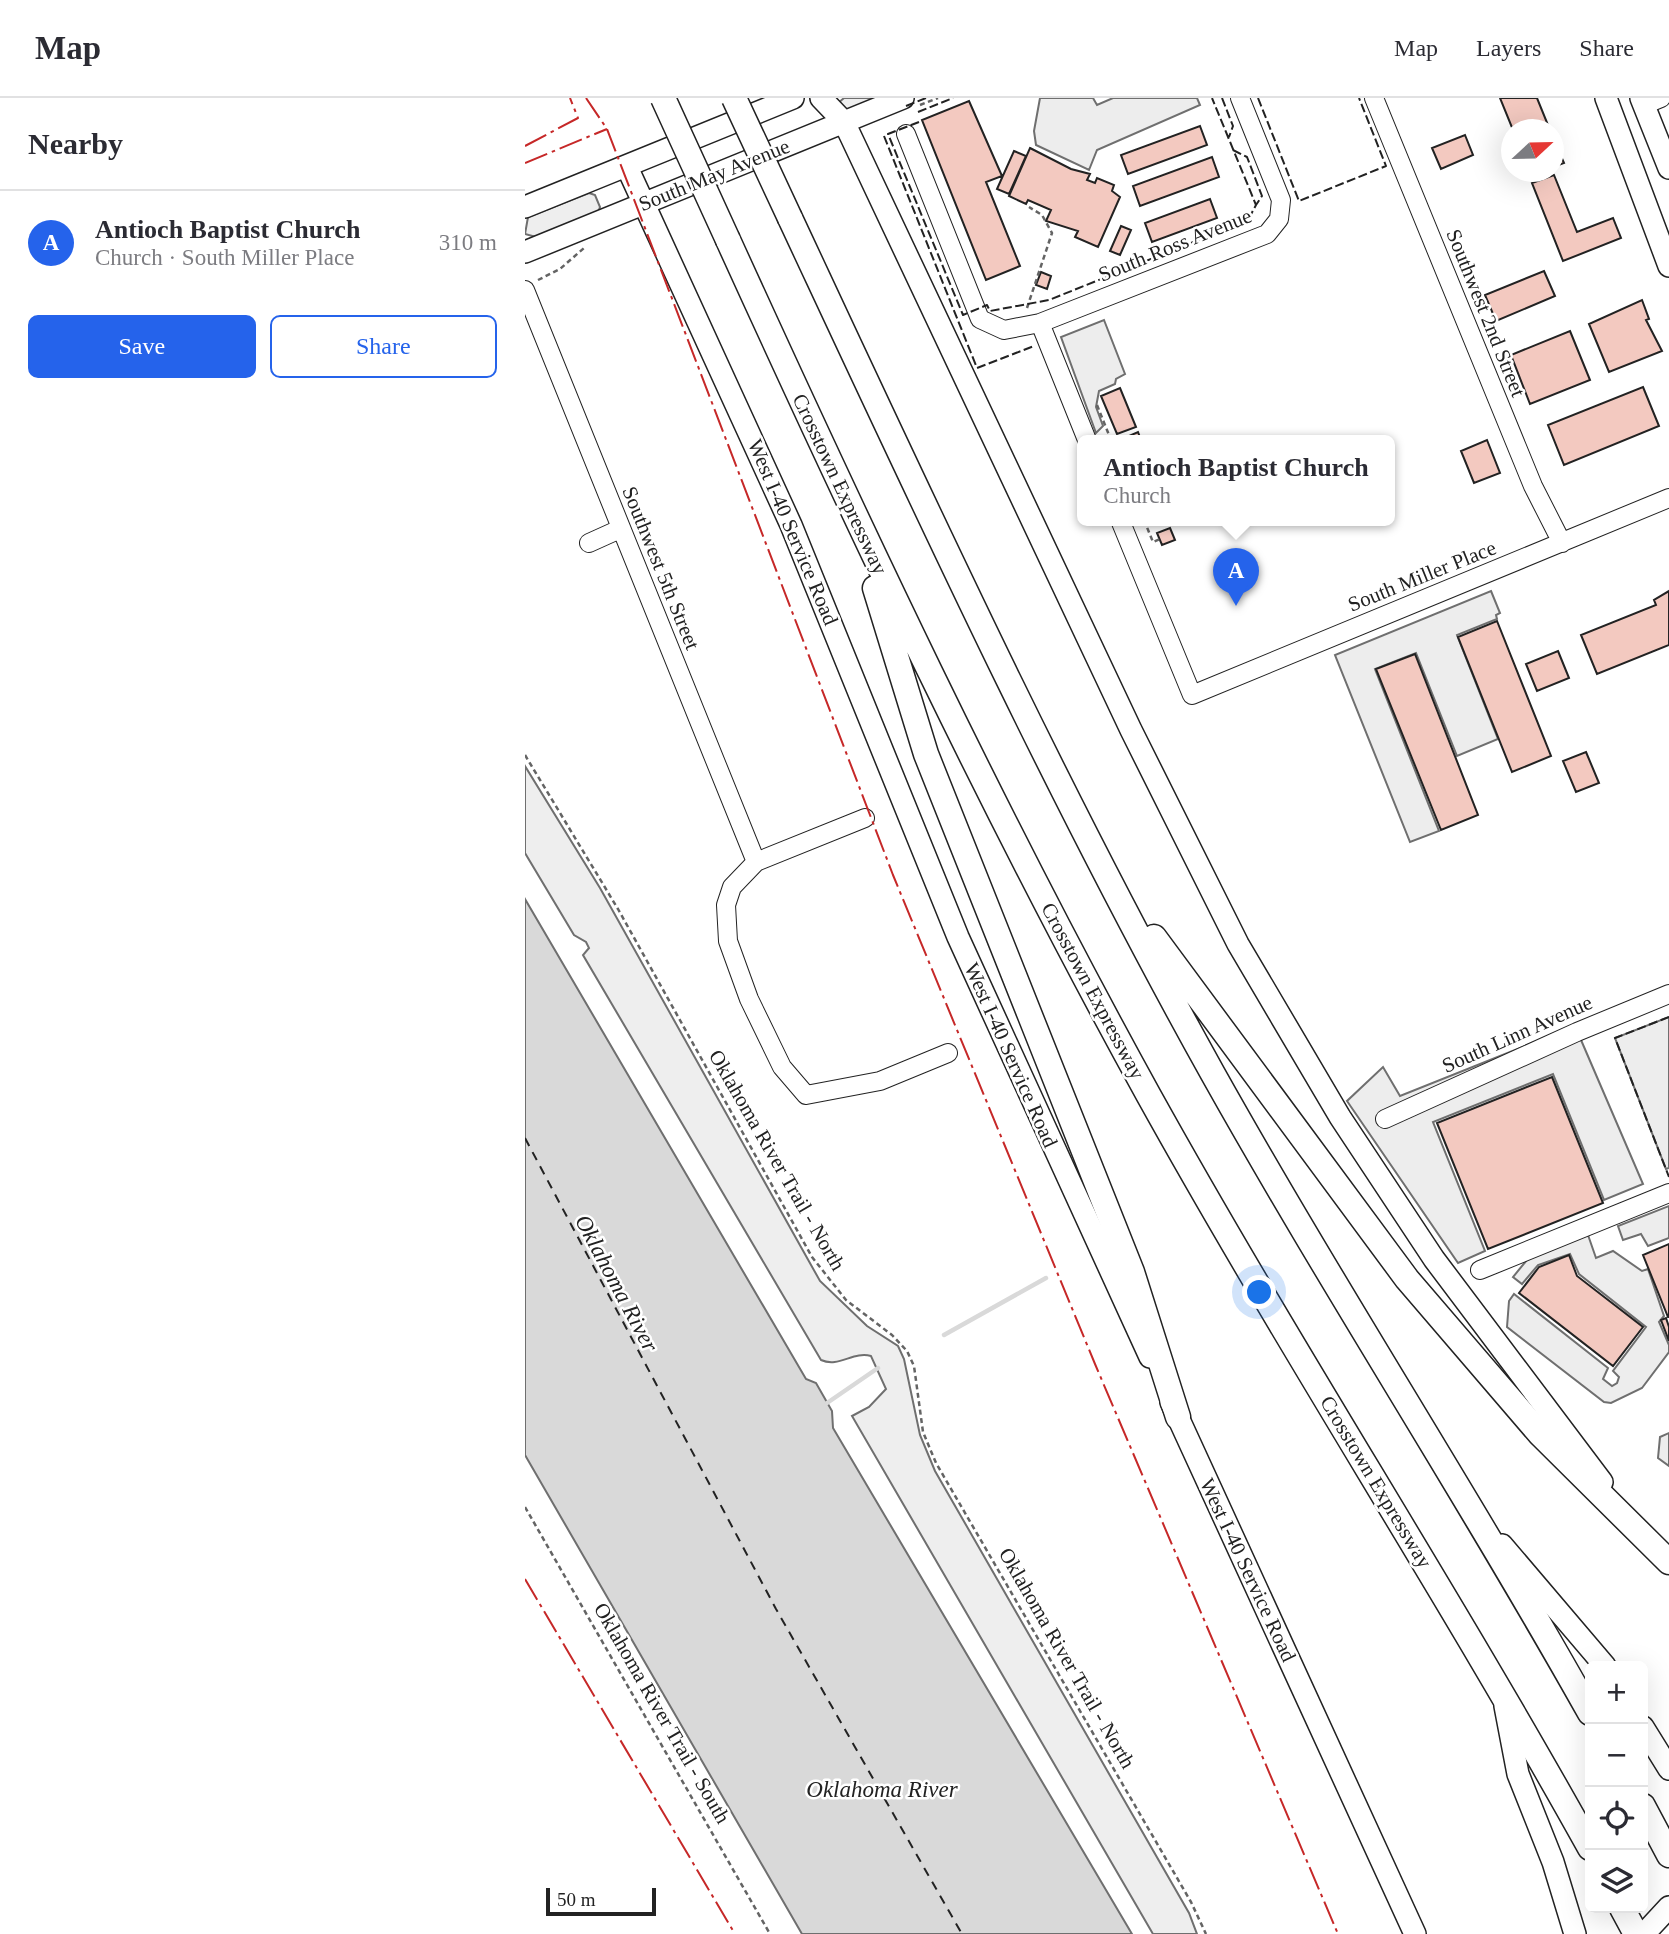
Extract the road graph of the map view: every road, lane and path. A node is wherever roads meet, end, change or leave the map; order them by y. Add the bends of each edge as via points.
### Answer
1 (663, 98) edge
2 (734, 98) edge
3 (793, 98) edge
4 (821, 98) edge
5 (903, 98) edge
6 (1240, 98) edge
7 (1374, 98) edge
8 (1606, 98) edge
9 (1648, 100) edge
10 (843, 122) junction
11 (906, 134) dead end
12 (627, 167) junction
13 (1669, 168) edge
14 (643, 204) junction
15 (525, 207) edge
16 (1029, 207) dead end
17 (592, 243) dead end
18 (525, 252) edge
19 (1667, 256) edge
20 (541, 278) dead end
21 (525, 290) edge
22 (1032, 325) junction
23 (1097, 405) dead end
24 (1085, 435) edge
25 (1109, 435) edge
26 (1669, 498) edge
27 (849, 507) junction
28 (1122, 526) edge
29 (1146, 526) edge
30 (620, 529) junction
31 (1160, 539) dead end
32 (589, 543) dead end
33 (1562, 543) junction
34 (525, 755) edge
35 (865, 818) dead end
36 (1098, 860) junction
37 (756, 862) junction
38 (1669, 994) edge
39 (948, 1053) dead end
40 (1385, 1119) dead end
41 (1669, 1193) edge
42 (1480, 1270) dead end
43 (1178, 1417) junction
44 (525, 1507) edge
45 (1475, 1514) junction
46 (1669, 1561) edge
47 (1601, 1661) edge
48 (1502, 1692) junction
49 (1585, 1704) edge
50 (1648, 1735) edge
51 (1667, 1766) edge
52 (1648, 1816) edge
53 (1585, 1839) edge
54 (1669, 1855) edge
55 (1669, 1907) edge
56 (1625, 1913) edge
57 (770, 1934) edge
58 (1206, 1934) edge
59 (1415, 1934) edge
60 (1575, 1934) edge
61 (1636, 1934) edge
62 (1644, 1934) edge

1 - 27 highway, Crosstown Expressway, bridge
2 - 36 highway, bridge via 988,642
3 - 12 main road, South May Avenue
4 - 10 main road
5 - 10 main road, South May Avenue
6 - 22 street, South Ross Avenue via 1281,200 1279,219 1267,234
7 - 33 street, Southwest 2nd Street via 1533,486
8 - 19 main road
9 - 13 main road
10 - 14 main road, South May Avenue
10 - 46 main road via 1131,730 1238,944 1284,1025 1381,1181 1477,1320 1560,1430
11 - 22 street via 979,319 1005,330
12 - 14 main road, West I-40 Service Road
12 - 15 main road, South May Avenue
14 - 18 main road, South May Avenue
14 - 43 main road, West I-40 Service Road via 791,525 958,937
16 - 22 path via 1042,215 1052,233 1023,318
17 - 20 path
21 - 30 street, Southwest 5th Street
22 - 24 street
23 - 25 path
26 - 33 street, South Miller Place
27 - 43 highway via 926,754 1132,1272
27 - 48 highway, Crosstown Expressway via 959,736 1149,1096
28 - 33 street, South Miller Place via 1192,695
29 - 31 path via 1153,542
30 - 32 street
30 - 37 street, Southwest 5th Street
34 - 58 path, Oklahoma River Trail - North via 618,909 812,1257 846,1300 907,1350 914,1366 923,1432 936,1463
35 - 37 street
36 - 45 highway via 1340,1295
36 - 46 highway via 1407,1279 1540,1434
37 - 39 street via 732,887 726,905 728,941 760,1024 782,1067 806,1095 880,1081
38 - 40 street, South Linn Avenue
41 - 42 street
43 - 59 main road, West I-40 Service Road
44 - 57 path, Oklahoma River Trail - South
45 - 47 main road
45 - 49 highway
48 - 53 highway, Crosstown Expressway
48 - 60 main road via 1518,1774
50 - 51 main road
52 - 54 highway
55 - 62 main road
56 - 61 highway

